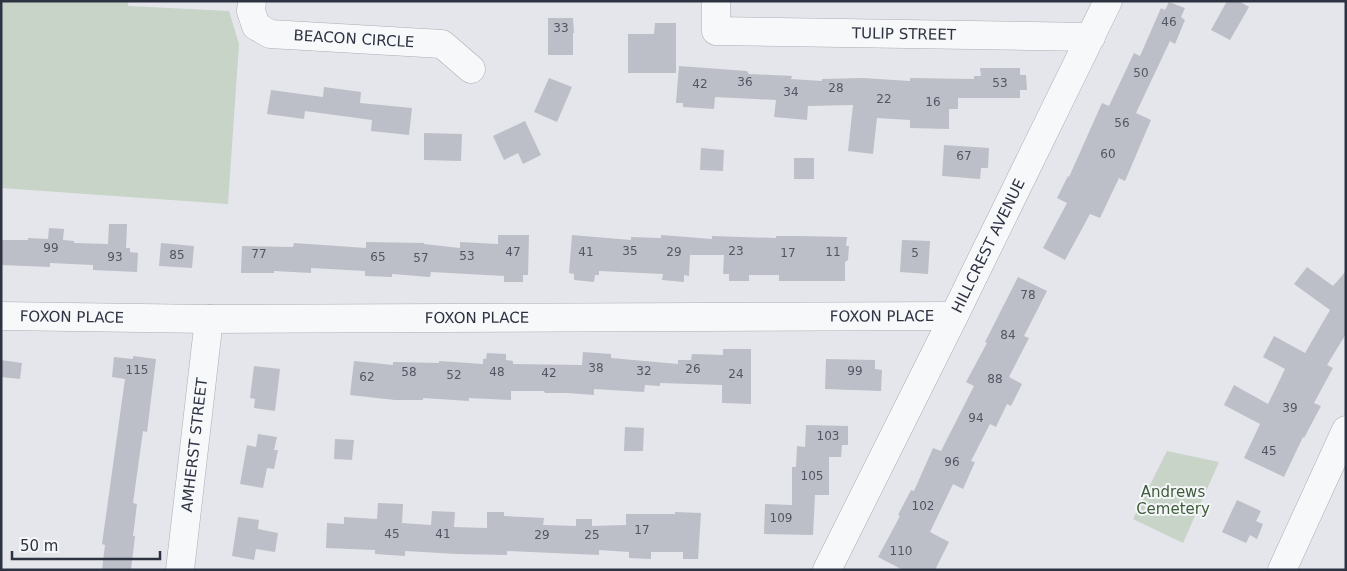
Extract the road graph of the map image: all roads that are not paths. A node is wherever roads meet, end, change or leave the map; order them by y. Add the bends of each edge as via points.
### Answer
1 (252, 1) edge
2 (716, 1) edge
3 (1108, 1) edge
4 (1091, 37) junction
5 (471, 69) dead end
6 (1, 316) edge
7 (954, 316) junction
8 (209, 319) junction
9 (1346, 430) edge
10 (180, 570) edge
11 (827, 570) edge
12 (1282, 570) edge

1 - 5 street, BEACON CIRCLE via 251,11 256,26 270,34 442,44
2 - 4 street, TULIP STREET via 716,31
3 - 4 street, HILLCREST AVENUE
4 - 7 street, HILLCREST AVENUE
6 - 8 street, FOXON PLACE
7 - 8 street, FOXON PLACE
7 - 11 street, HILLCREST AVENUE
8 - 10 street, AMHERST STREET
9 - 12 street

